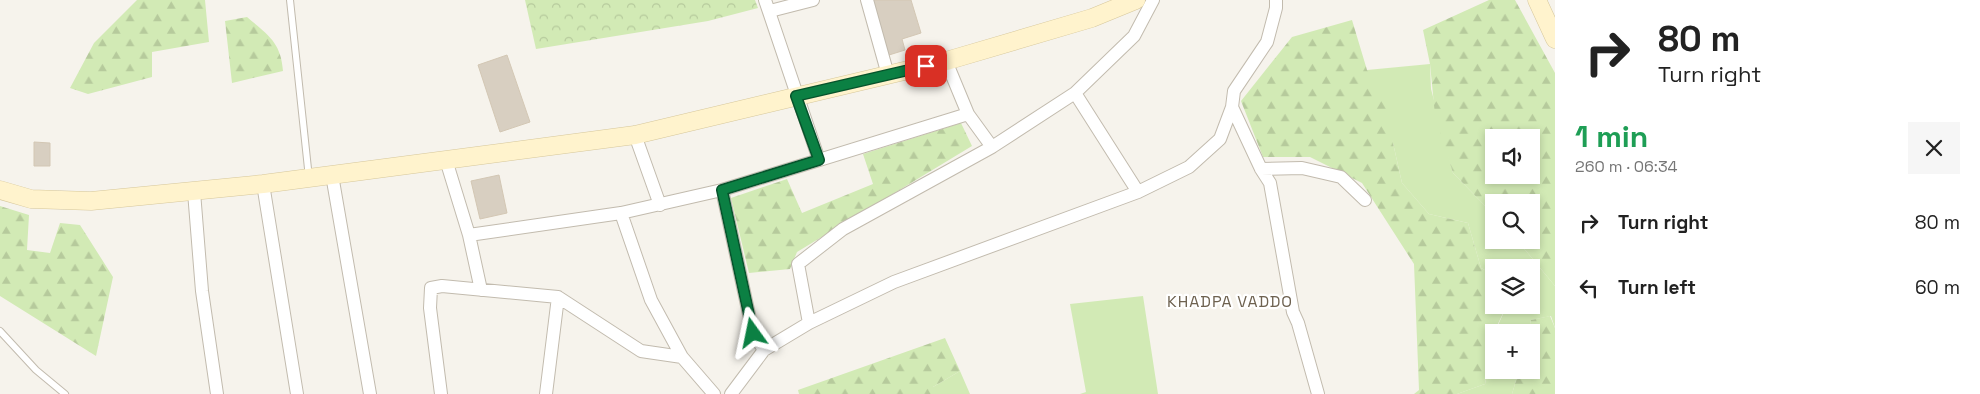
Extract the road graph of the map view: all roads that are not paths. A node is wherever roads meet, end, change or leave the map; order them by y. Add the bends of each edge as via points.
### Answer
1 (290, 0) edge
2 (813, 0) edge
3 (867, 0) edge
4 (1136, 0) edge
5 (1153, 0) edge
6 (1276, 0) edge
7 (1536, 0) edge
8 (768, 6) edge
9 (1555, 39) edge
10 (946, 61) junction
11 (888, 75) junction
12 (1075, 93) junction
13 (796, 96) junction
14 (1232, 107) junction
15 (968, 114) junction
16 (635, 135) junction
17 (992, 146) junction
18 (446, 160) junction
19 (819, 160) junction
20 (1261, 169) junction
21 (332, 175) junction
22 (309, 178) junction
23 (263, 184) junction
24 (0, 190) edge
25 (722, 190) junction
26 (194, 192) junction
27 (1138, 192) junction
28 (1365, 200) dead end
29 (660, 205) junction
30 (622, 213) junction
31 (468, 235) junction
32 (481, 290) junction
33 (558, 297) junction
34 (809, 323) junction
35 (0, 331) edge
36 (764, 350) junction
37 (682, 357) junction
38 (65, 394) edge
39 (217, 394) edge
40 (298, 394) edge
41 (370, 394) edge
42 (441, 394) edge
43 (546, 394) edge
44 (714, 394) edge
45 (731, 394) edge
46 (1318, 394) edge

1 - 22 lane
2 - 8 street
3 - 11 street
4 - 10 street via 1092,18
5 - 12 street via 1134,36
6 - 14 street via 1267,42 1234,92
7 - 9 street
8 - 13 street
10 - 11 street
10 - 15 street
11 - 13 street
12 - 17 street
12 - 27 street
13 - 16 street
13 - 19 street
14 - 20 street
14 - 27 street via 1220,139 1214,145 1189,167
15 - 17 street
15 - 19 street
16 - 18 street
16 - 29 street
17 - 34 street via 843,229 798,264
18 - 21 street
18 - 31 street
19 - 25 street
20 - 28 street via 1302,168 1340,177
20 - 46 street via 1270,183 1293,312
21 - 22 street
21 - 41 street
22 - 23 street
23 - 26 street
23 - 40 street
24 - 26 street via 31,200 91,201
25 - 29 street
25 - 36 street via 753,333
26 - 39 street via 202,291
27 - 34 street via 894,282
29 - 30 street
30 - 31 street
30 - 37 street via 651,300
31 - 32 street
32 - 33 street
32 - 42 street via 431,288 430,308
33 - 37 street via 641,351
33 - 43 street
34 - 36 street
35 - 38 lane via 36,370
36 - 45 street
37 - 44 street

